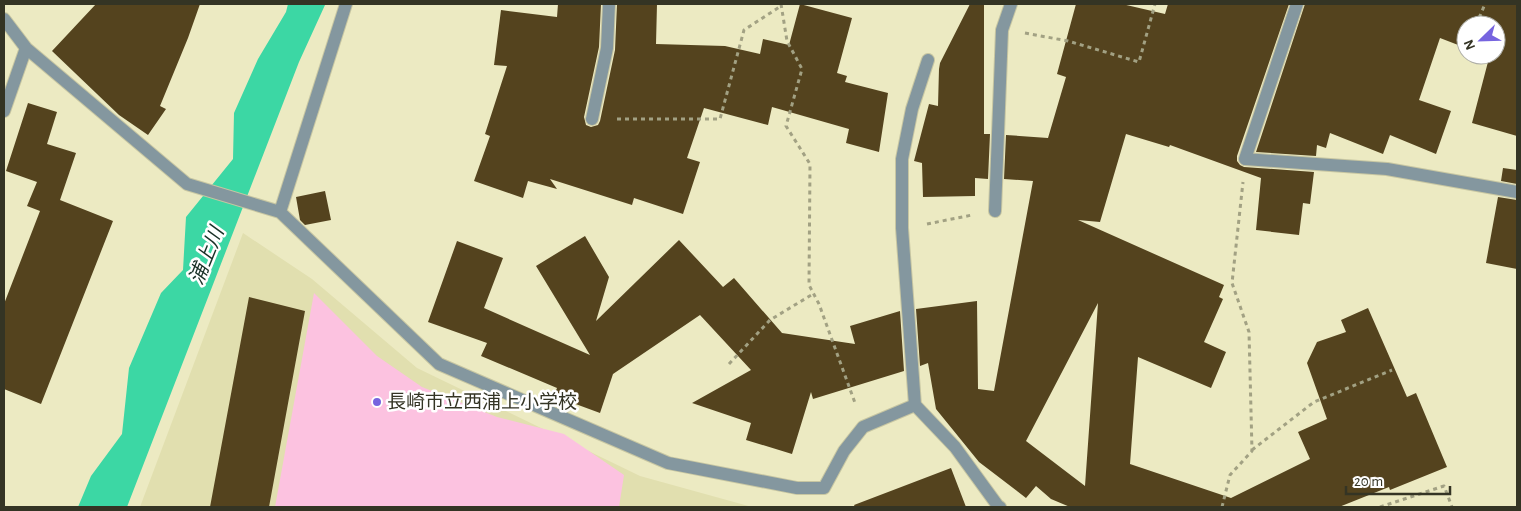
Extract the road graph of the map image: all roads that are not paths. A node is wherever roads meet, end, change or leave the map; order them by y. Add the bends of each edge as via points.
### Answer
1 (346, 4) edge
2 (609, 4) edge
3 (1011, 4) edge
4 (1297, 4) edge
5 (4, 19) edge
6 (26, 48) junction
7 (928, 60) dead end
8 (4, 109) edge
9 (592, 119) road end
10 (1517, 192) edge
11 (995, 211) road end
12 (280, 212) junction
13 (915, 405) junction
14 (997, 507) edge

1 - 12 street
2 - 9 street via 607,48
3 - 11 street via 1002,30
4 - 10 street via 1245,159 1387,169
5 - 6 street
6 - 8 street
6 - 12 street via 187,184
7 - 13 street via 912,109 902,159 902,228
12 - 13 street via 439,364 668,463 797,488 824,488 844,451 863,427
13 - 14 street via 954,447

